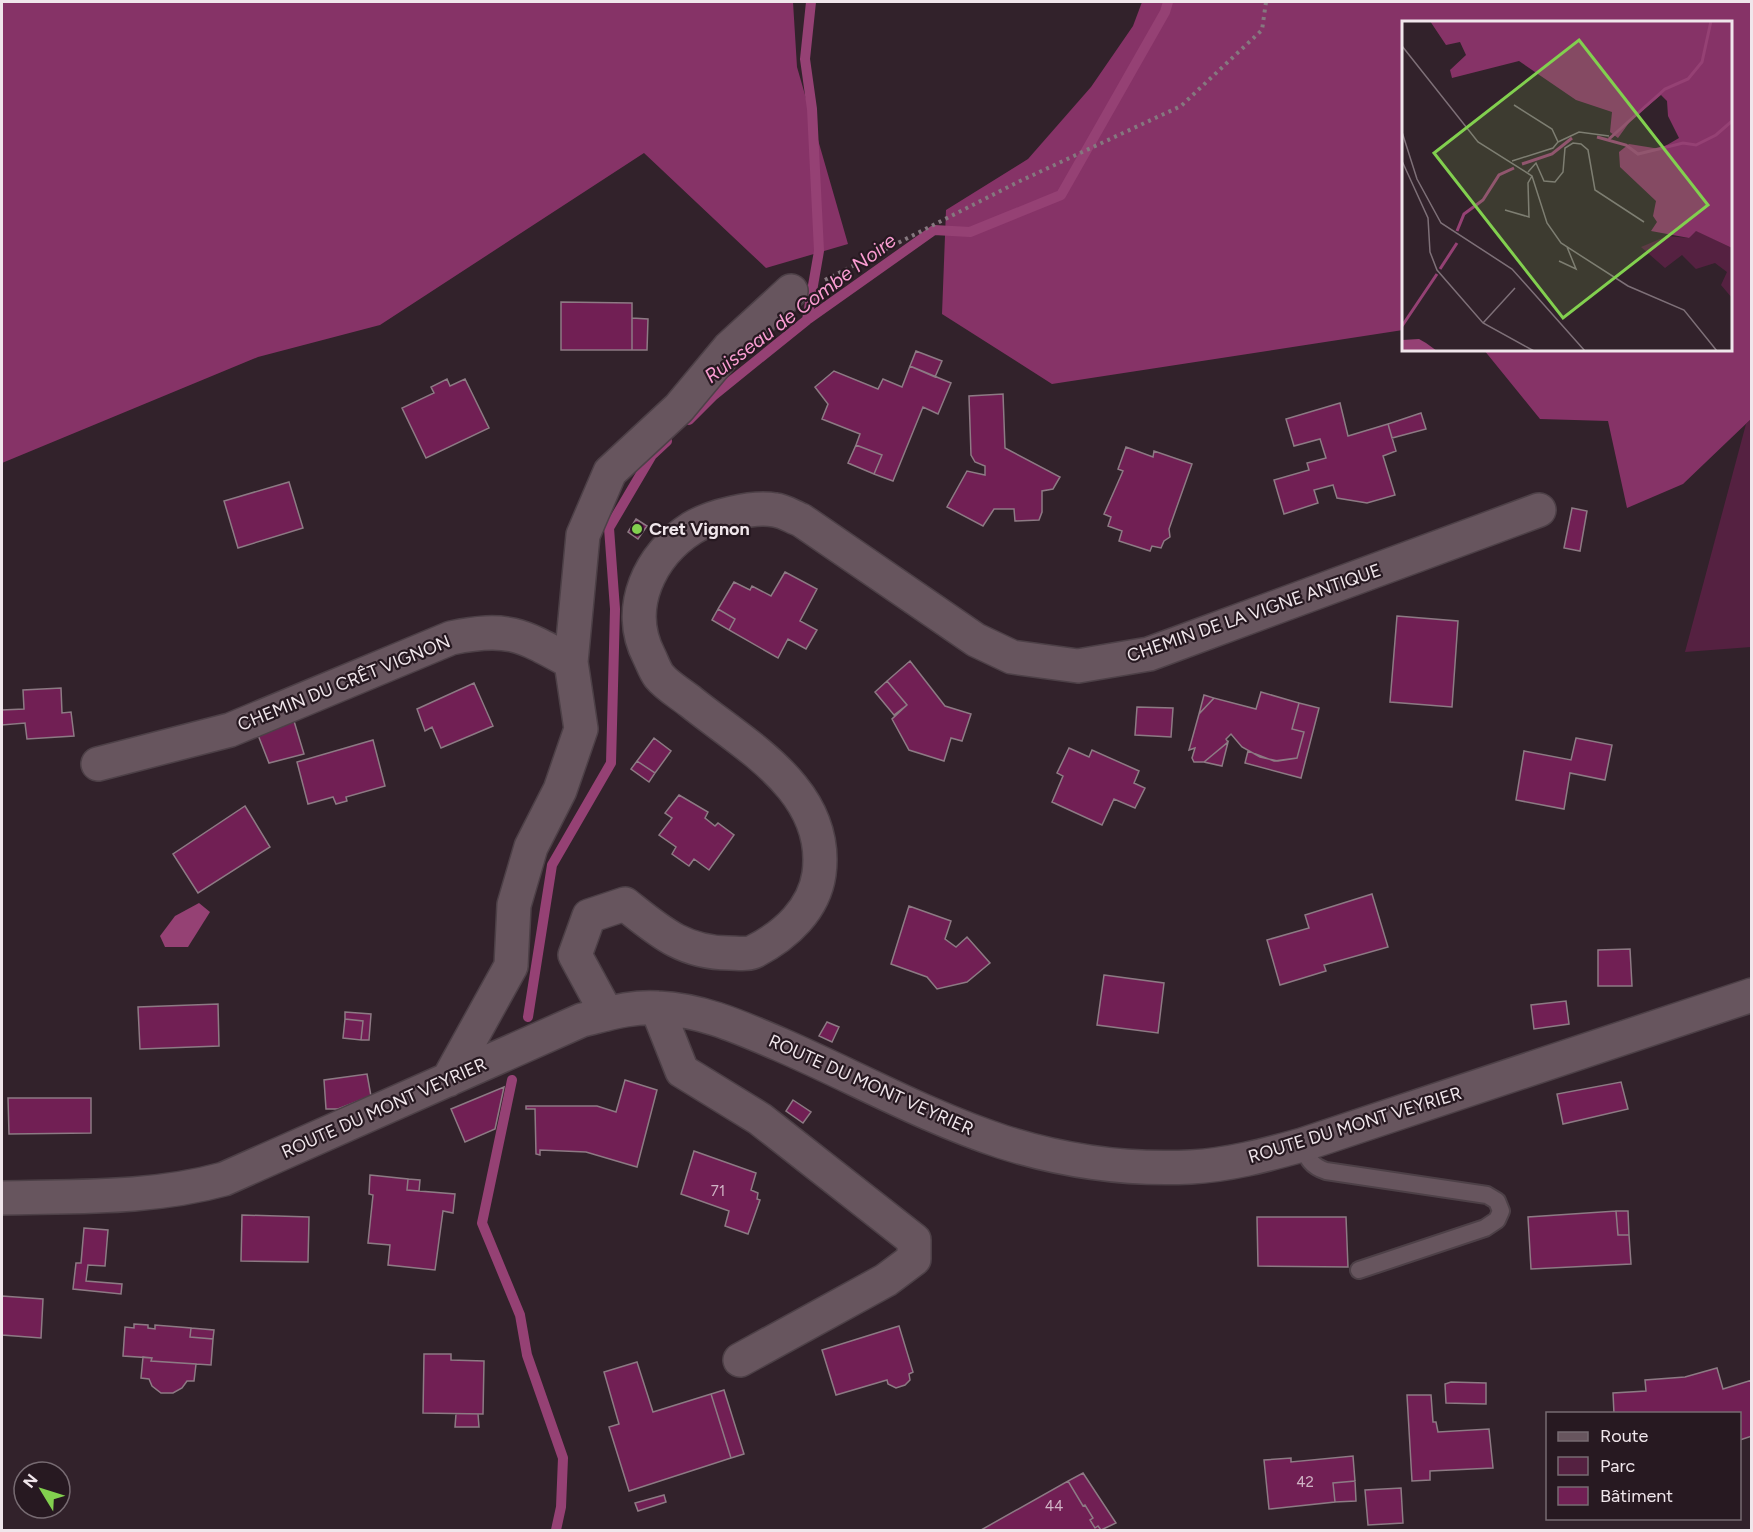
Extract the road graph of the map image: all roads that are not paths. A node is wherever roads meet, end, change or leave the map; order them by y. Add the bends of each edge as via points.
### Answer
1 (791, 291) dead end
2 (1539, 510) dead end
3 (572, 662) junction
4 (98, 764) dead end
5 (1752, 995) edge
6 (657, 1008) junction
7 (607, 1014) junction
8 (448, 1080) junction
9 (1302, 1145) junction
10 (2, 1198) edge
11 (1359, 1270) dead end
12 (740, 1360) dead end

1 - 3 street via 729,348 679,408 610,472 583,535
2 - 7 street, CHEMIN DE LA VIGNE ANTIQUE via 1149,654 1078,666 1012,657 976,640 801,520 775,510 735,512 701,522 674,540 651,569 640,599 639,623 645,648 659,676 792,785 810,811 818,836 817,891 797,920 775,941 751,953 707,953 670,939 625,904 589,916 575,955
3 - 4 street, CHEMIN DU CRÊT VIGNON via 526,637 486,631 451,638 230,730
3 - 8 street via 581,729 560,790 531,848 514,905 511,966
5 - 9 street, ROUTE DU MONT VEYRIER
6 - 7 street, ROUTE DU MONT VEYRIER
6 - 9 street, ROUTE DU MONT VEYRIER via 715,1017 954,1122 1041,1152 1108,1164 1191,1167 1245,1160
6 - 12 street via 682,1071 760,1119 914,1240 914,1258 886,1280
7 - 8 street, ROUTE DU MONT VEYRIER via 582,1020
8 - 10 street, ROUTE DU MONT VEYRIER via 224,1179 194,1187 122,1195
9 - 11 lane via 1310,1162 1326,1171 1487,1195 1497,1201 1501,1210 1497,1220 1485,1228

